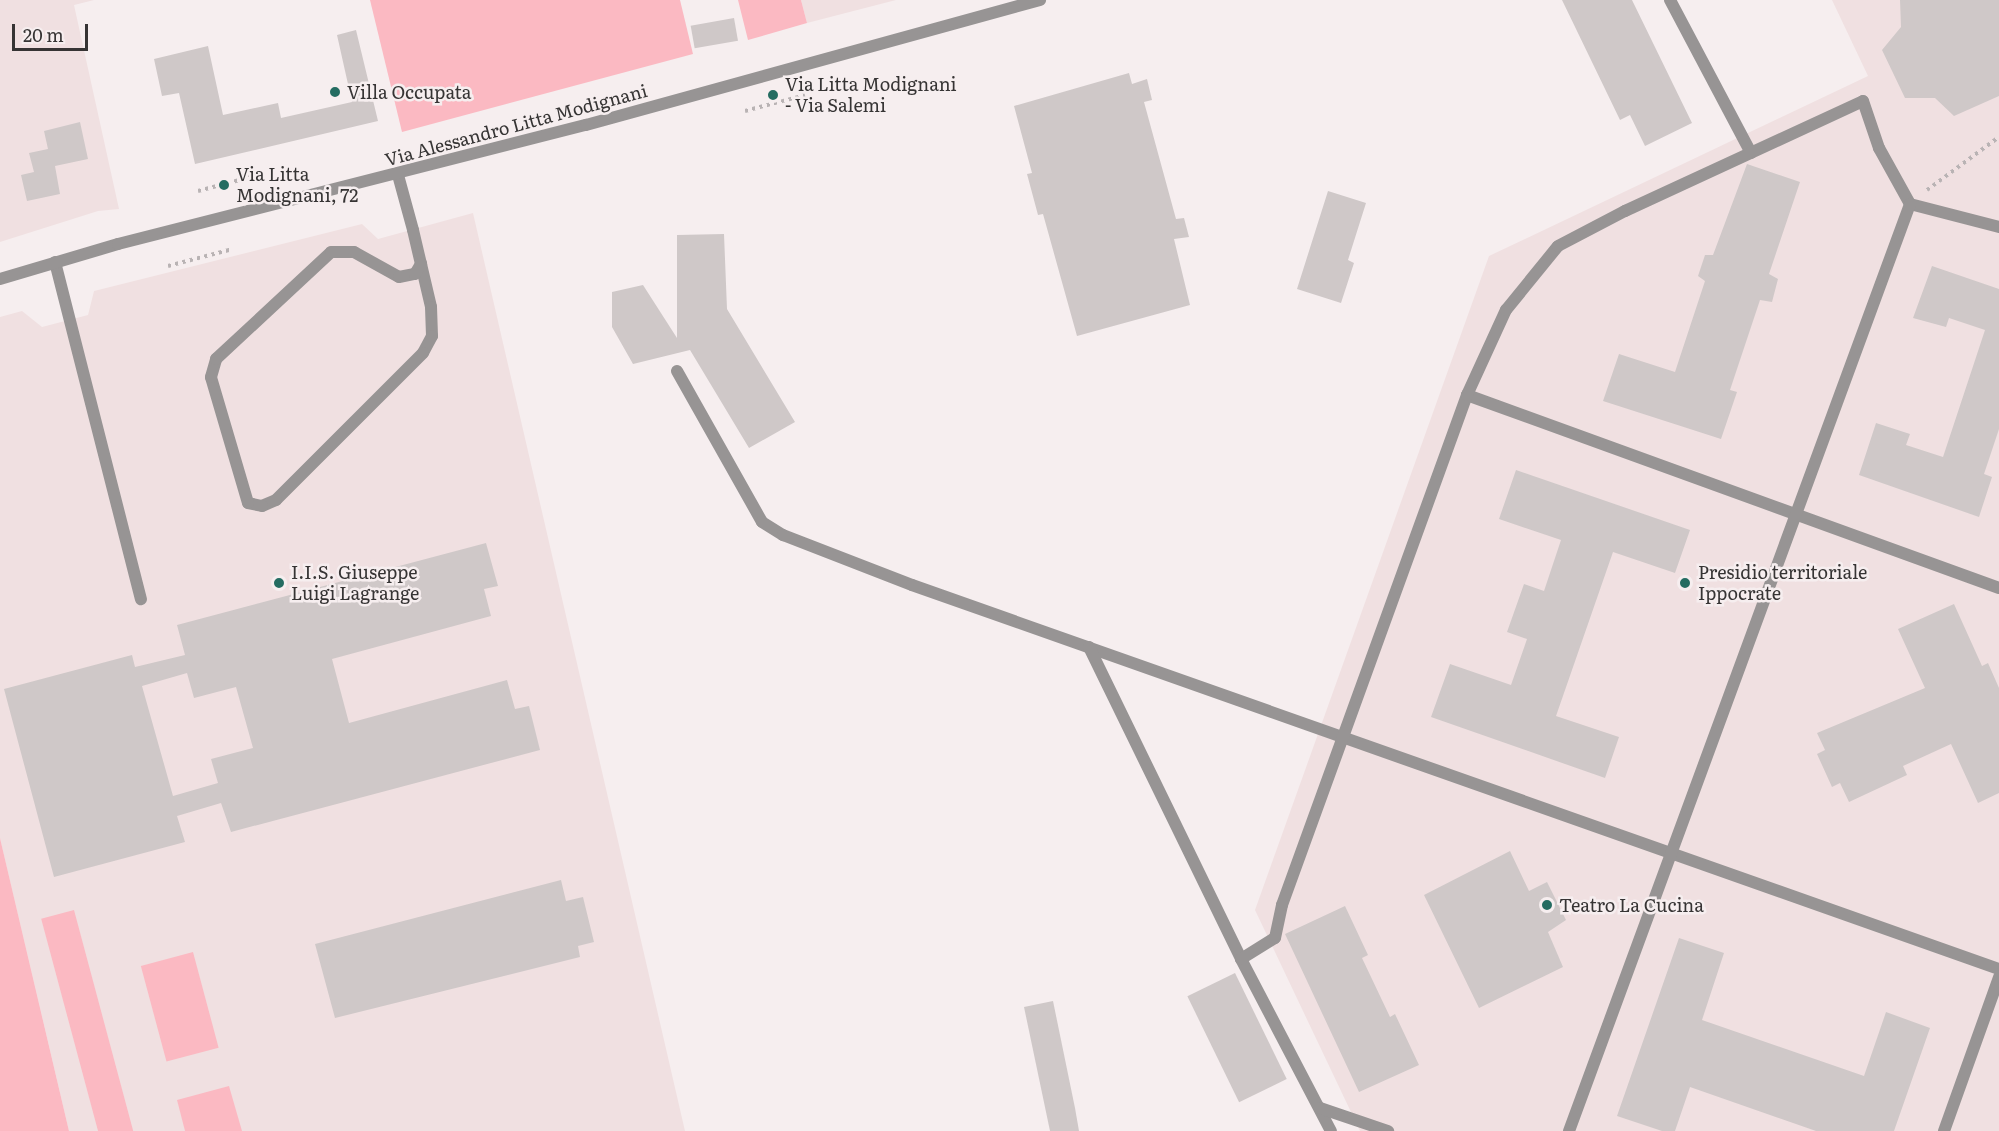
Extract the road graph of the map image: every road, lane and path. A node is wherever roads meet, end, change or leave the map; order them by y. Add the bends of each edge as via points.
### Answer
1 (1040, 0) edge
2 (1670, 0) edge
3 (805, 95) dead end
4 (745, 111) dead end
5 (1999, 137) edge
6 (1751, 153) junction
7 (262, 174) dead end
8 (398, 175) junction
9 (198, 191) dead end
10 (1910, 204) junction
11 (1999, 227) edge
12 (233, 249) dead end
13 (55, 262) junction
14 (421, 264) junction
15 (168, 266) dead end
16 (0, 279) edge
17 (677, 371) dead end
18 (1467, 395) junction
19 (1794, 515) junction
20 (1999, 588) edge
21 (141, 599) dead end
22 (1089, 647) junction
23 (1341, 736) junction
24 (1672, 853) junction
25 (1241, 959) junction
26 (1999, 969) edge
27 (1999, 977) edge
28 (1320, 1108) junction
29 (1331, 1131) edge
30 (1388, 1131) edge
31 (1569, 1131) edge
32 (1944, 1131) edge

1 - 8 street, Via Alessandro Litta Modignani
2 - 6 street
3 - 4 path
5 - 10 path
6 - 10 street via 1863,101 1879,148
6 - 18 street via 1558,246 1506,310
7 - 9 path
8 - 13 street, Via Alessandro Litta Modignani
8 - 14 street
10 - 11 street
10 - 19 street
12 - 15 path
13 - 16 street, Via Alessandro Litta Modignani
13 - 21 street
14 - 14 street via 433,322 432,336 423,353 276,500 262,506 248,502 243,496 211,377 216,360 331,252 354,252 399,277 415,274
17 - 22 street via 762,522 783,535 912,585
18 - 19 street
18 - 23 street
19 - 20 street
19 - 24 street
22 - 23 street
22 - 25 street
23 - 24 street
23 - 25 street via 1282,904 1275,938
24 - 26 street
24 - 31 street
25 - 28 street
27 - 32 street
28 - 29 street
28 - 30 street

